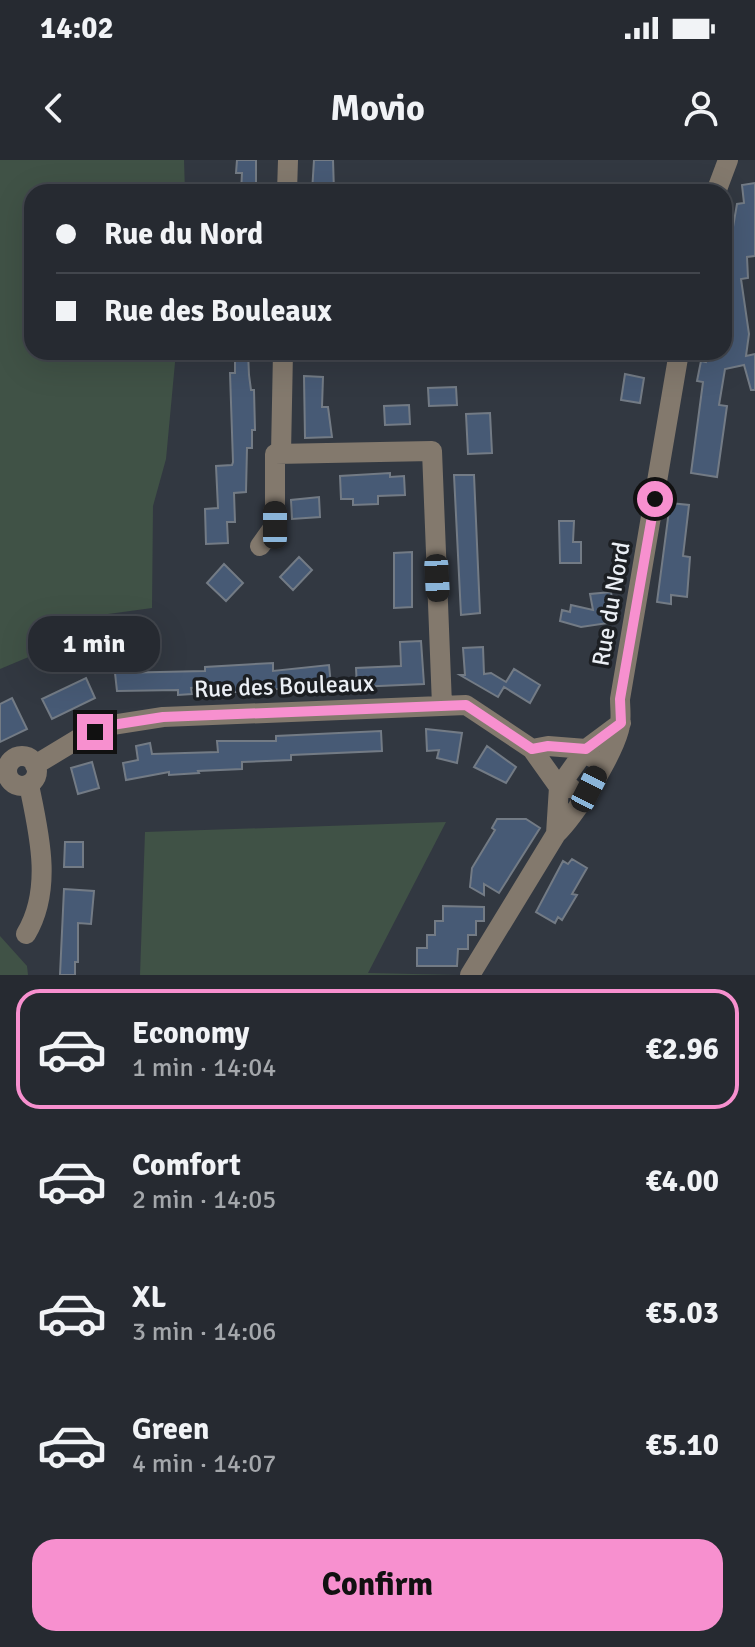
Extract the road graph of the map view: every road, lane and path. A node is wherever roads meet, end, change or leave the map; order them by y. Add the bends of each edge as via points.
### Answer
1 (288, 160) edge
2 (728, 160) edge
3 (287, 184) edge
4 (719, 184) edge
5 (283, 360) edge
6 (678, 360) edge
7 (281, 453) junction
8 (260, 546) dead end
9 (442, 705) junction
10 (621, 723) junction
11 (532, 749) junction
12 (586, 749) junction
13 (32, 775) junction
14 (4, 778) edge
15 (593, 780) junction
16 (559, 787) junction
17 (556, 834) junction
18 (26, 934) dead end
19 (470, 975) edge

1 - 3 street
2 - 4 street
5 - 7 street
6 - 10 street, Rue du Nord via 620,699
7 - 8 street via 275,454 275,525
7 - 9 street via 432,451
9 - 11 street, Rue des Bouleaux via 466,705
9 - 13 street, Rue des Bouleaux via 163,717 112,725 78,739
10 - 12 street
10 - 15 street, Rue du Nord
11 - 12 street
11 - 16 street, Rue des Bouleaux
12 - 15 street
12 - 16 street
13 - 14 street, Rue des Bouleaux via 29,757 13,759
13 - 18 street via 42,849 37,914
15 - 16 street
15 - 17 street, Rue du Nord
16 - 17 street, Rue du Nord
17 - 19 street, Rue du Nord

